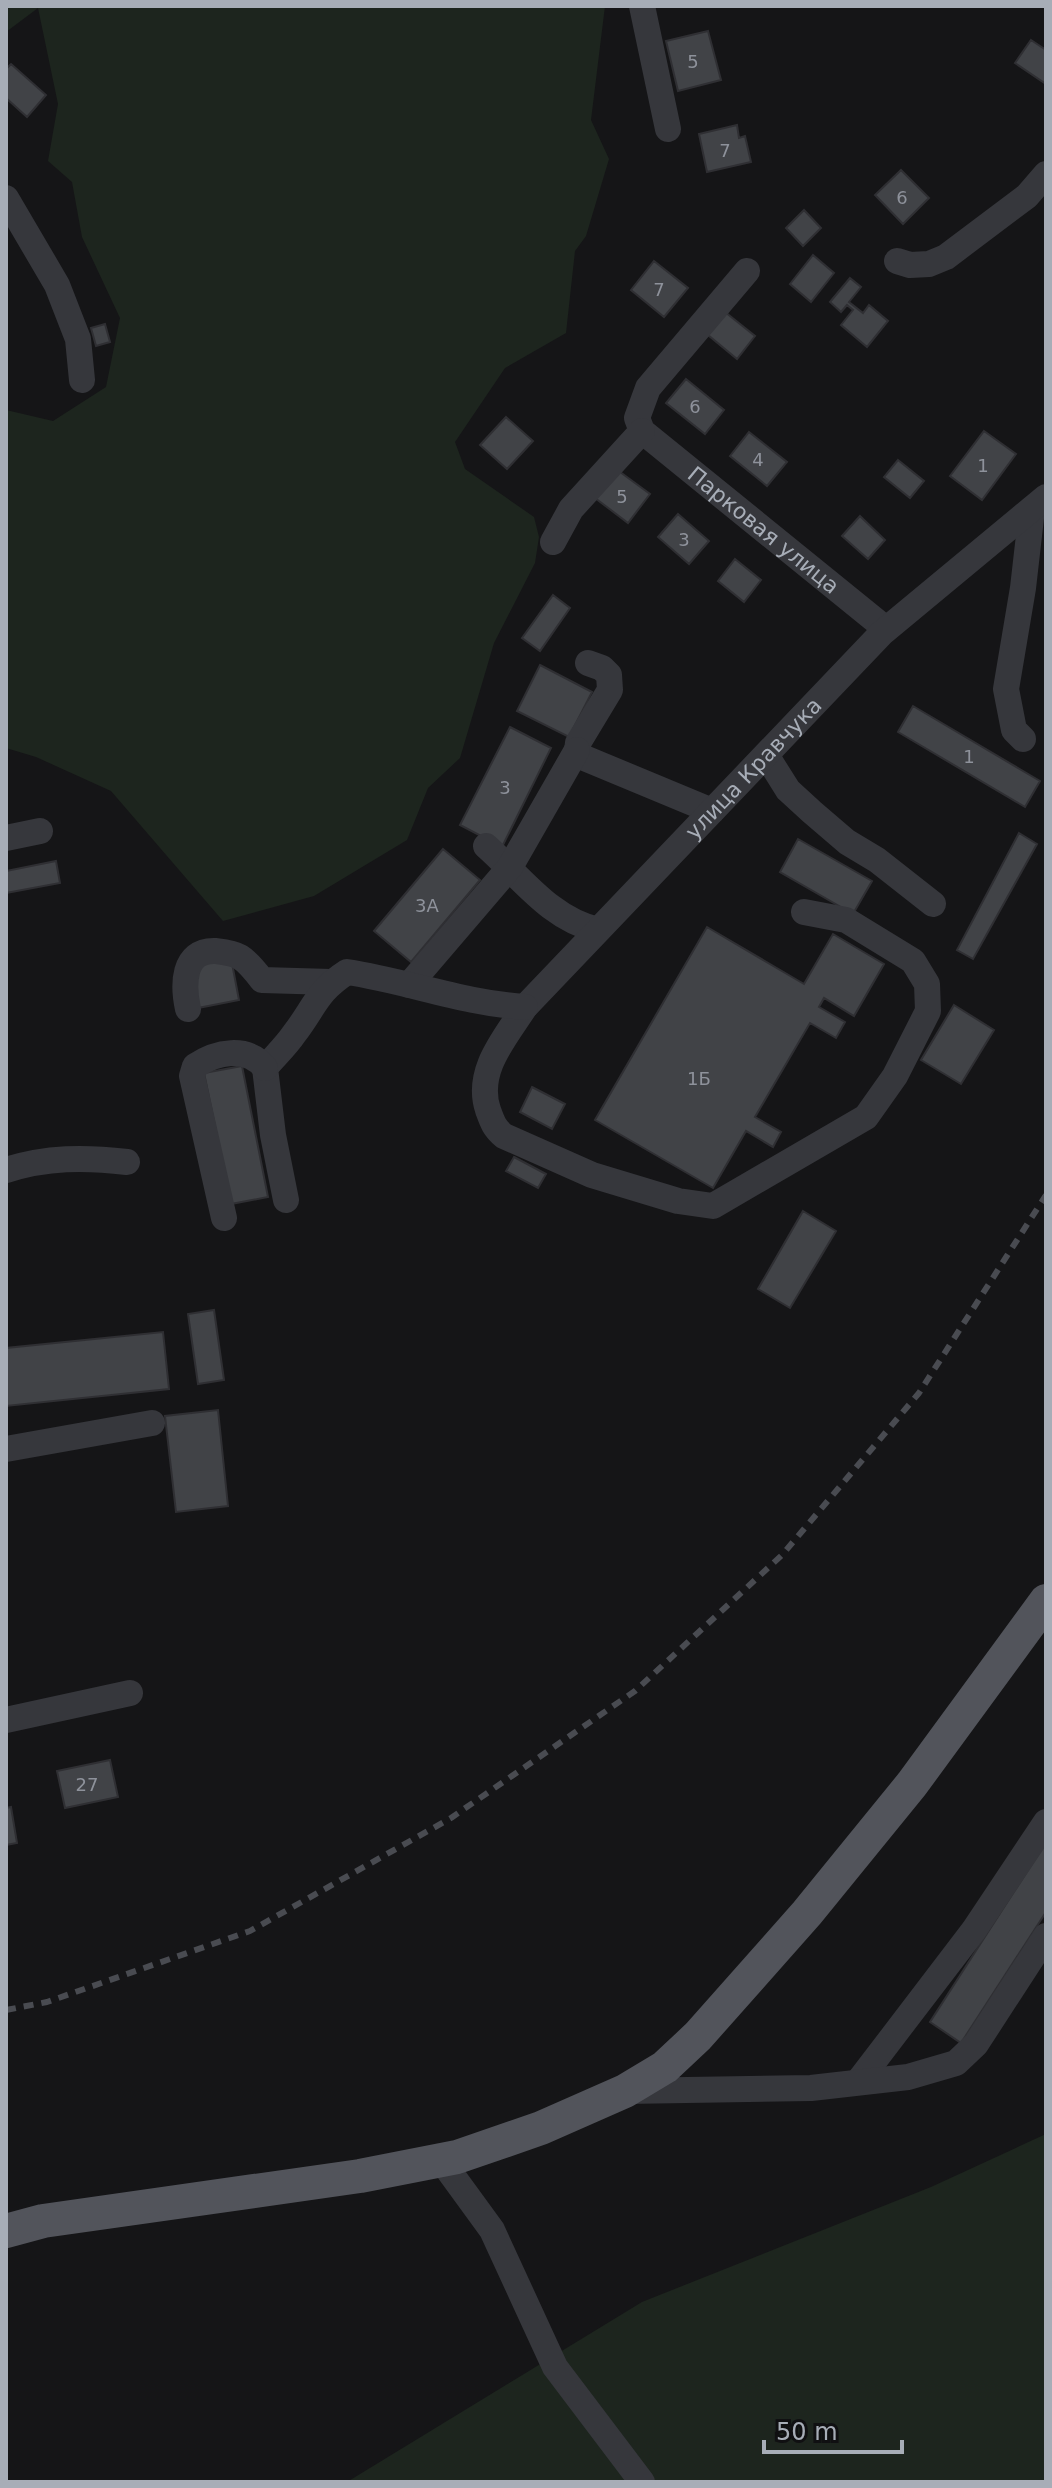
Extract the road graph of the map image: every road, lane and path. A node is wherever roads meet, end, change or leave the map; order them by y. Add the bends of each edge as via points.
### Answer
1 (642, 6) edge
2 (668, 129) dead end
3 (1046, 174) edge
4 (6, 198) edge
5 (897, 261) dead end
6 (747, 271) dead end
7 (82, 380) dead end
8 (642, 431) junction
9 (1039, 503) edge
10 (553, 542) dead end
11 (886, 629) junction
12 (588, 663) dead end
13 (1023, 739) dead end
14 (577, 750) junction
15 (766, 755) junction
16 (712, 811) junction
17 (40, 831) dead end
18 (6, 838) edge
19 (486, 846) dead end
20 (510, 867) junction
21 (933, 904) dead end
22 (804, 912) dead end
23 (598, 930) junction
24 (331, 982) junction
25 (409, 985) junction
26 (525, 1007) junction
27 (188, 1009) dead end
28 (265, 1068) junction
29 (127, 1162) dead end
30 (6, 1170) edge
31 (286, 1200) dead end
32 (224, 1218) dead end
33 (152, 1423) dead end
34 (6, 1449) edge
35 (1046, 1601) edge
36 (130, 1693) dead end
37 (6, 1720) edge
38 (1046, 1822) edge
39 (1046, 1936) edge
40 (858, 2082) junction
41 (625, 2091) junction
42 (441, 2160) junction
43 (6, 2231) edge
44 (642, 2482) edge

1 - 2 lane
3 - 5 lane via 1027,196 946,257 929,264
4 - 7 lane via 57,285 78,339
6 - 8 lane via 648,388 637,418
8 - 10 lane via 571,509
8 - 11 lane, Парковая улица
9 - 11 lane, улица Кравчука
9 - 13 lane via 1006,689 1014,730
11 - 15 lane, улица Кравчука
12 - 14 lane via 609,675 610,690
14 - 16 lane via 591,762
14 - 20 lane
15 - 16 lane, улица Кравчука
15 - 21 lane via 788,790 812,812
16 - 23 lane, улица Кравчука
17 - 18 lane
19 - 20 lane
20 - 23 lane via 552,909
20 - 25 lane
22 - 26 lane, улица Кравчука via 846,920 913,961 927,984 928,1011 895,1076 866,1117 713,1206 592,1175 494,1127 482,1094 488,1064
23 - 26 lane, улица Кравчука
24 - 25 lane via 347,972
24 - 27 lane via 262,980 242,958 211,951 187,967
24 - 28 lane
25 - 26 lane via 489,1005
28 - 31 lane
28 - 32 lane via 235,1052 210,1056 195,1066 192,1076
29 - 30 lane via 86,1157 32,1161
33 - 34 lane
35 - 41 main road via 912,1784 807,1913 698,2036 665,2067
36 - 37 lane
38 - 40 lane via 974,1930
39 - 40 lane via 976,2044 956,2063 908,2077
40 - 41 lane via 811,2088
41 - 42 main road via 541,2128
42 - 43 main road
42 - 44 lane via 492,2230 555,2367

